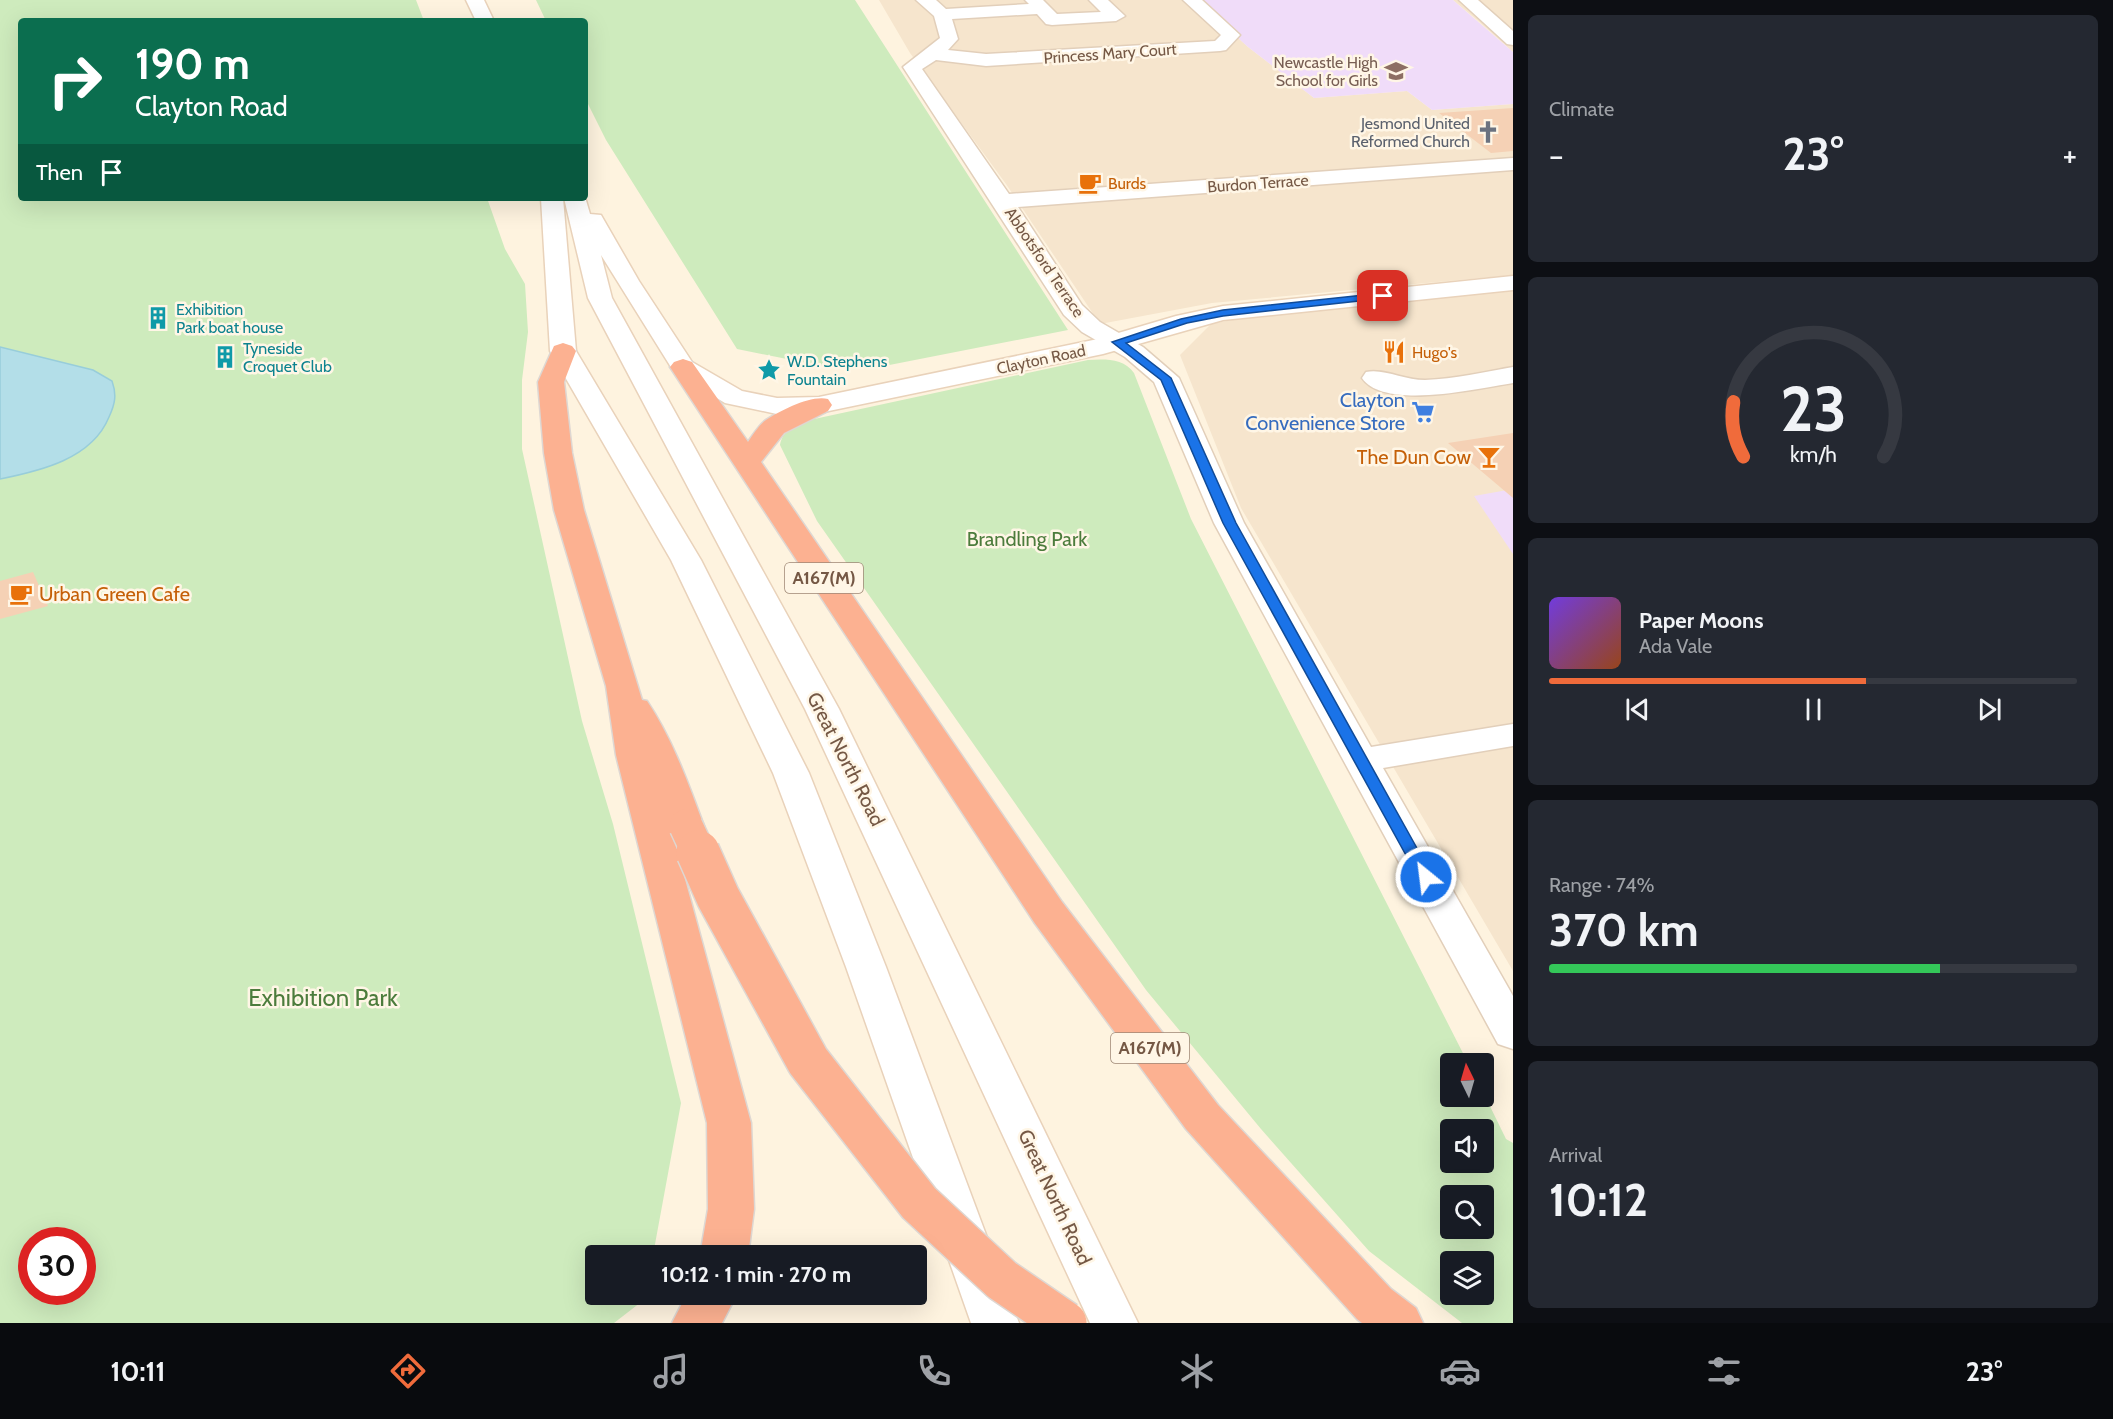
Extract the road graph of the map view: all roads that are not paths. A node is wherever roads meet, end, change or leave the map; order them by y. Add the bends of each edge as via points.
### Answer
1 (475, 0) edge
2 (925, 0) edge
3 (1098, 0) edge
4 (1192, 0) edge
5 (1468, 0) edge
6 (1038, 5) edge
7 (942, 14) junction
8 (484, 18) edge
9 (1506, 27) edge
10 (1513, 40) edge
11 (933, 54) junction
12 (1513, 164) edge
13 (552, 201) edge
14 (576, 201) edge
15 (582, 201) edge
16 (1003, 201) junction
17 (1513, 283) edge
18 (1117, 342) junction
19 (563, 351) junction
20 (683, 367) junction
21 (1513, 375) edge
22 (1375, 378) dead end
23 (819, 405) junction
24 (746, 463) junction
25 (1513, 735) edge
26 (646, 753) junction
27 (1360, 760) junction
28 (1513, 1033) edge
29 (726, 1245) edge
30 (707, 1305) edge
31 (696, 1323) edge
32 (995, 1323) edge
33 (1065, 1323) edge
34 (1114, 1323) edge
35 (1399, 1323) edge

1 - 8 street
2 - 7 street
3 - 6 street, Princess Mary Court via 1116,16 1052,20
4 - 11 street, Princess Mary Court via 1231,35 1220,46 987,60
5 - 9 street
6 - 7 street, Princess Mary Court
7 - 11 street via 949,39
9 - 10 street
11 - 16 street, Abbotsford Terrace via 912,67
12 - 16 street, Burdon Terrace
13 - 19 street
14 - 34 street, Great North Road via 600,298 822,709
15 - 20 street via 627,281
16 - 18 street, Abbotsford Terrace via 1073,310 1091,327
17 - 18 street, Clayton Road via 1223,313
18 - 23 street, Clayton Road
18 - 27 street via 1166,378 1230,523
19 - 26 highway via 551,382 569,510
19 - 32 street via 686,560 791,773
20 - 23 street, Clayton Road via 734,397 777,406
20 - 24 highway, A167(M)
21 - 22 street via 1407,389
23 - 24 highway via 774,427
24 - 35 highway, A167(M) via 1048,912 1202,1117 1374,1304
25 - 27 street
26 - 29 highway via 729,1122 731,1209
26 - 33 highway, bridge via 718,897 808,1061 919,1203 1002,1280
27 - 28 street
30 - 31 highway

